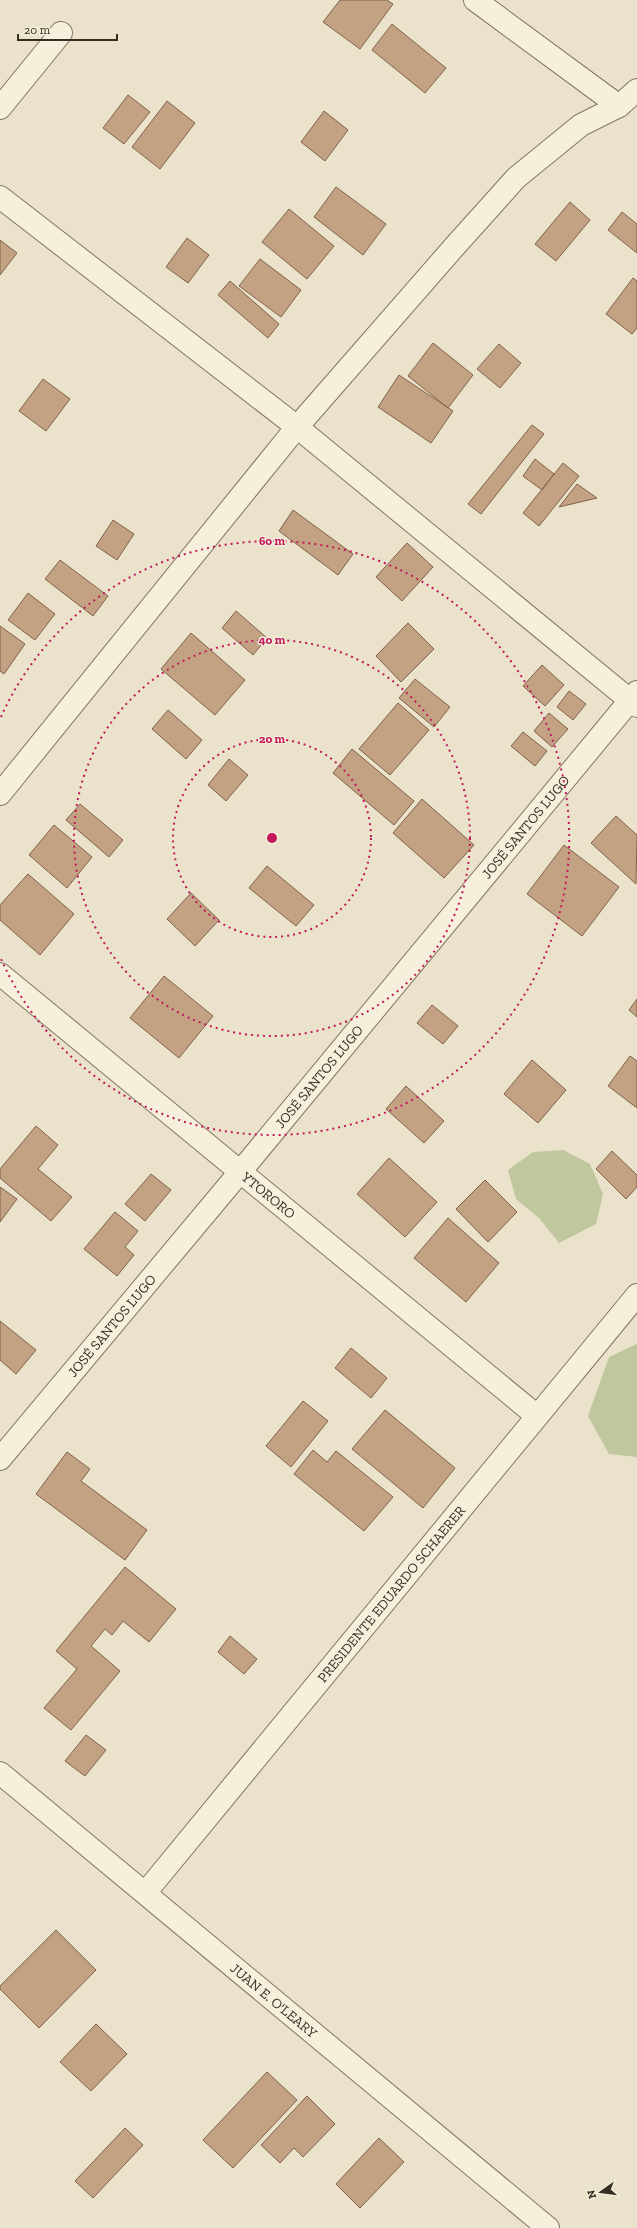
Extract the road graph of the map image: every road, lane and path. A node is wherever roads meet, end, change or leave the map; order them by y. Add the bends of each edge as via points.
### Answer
1 (475, 0) edge
2 (61, 33) dead end
3 (637, 90) edge
4 (619, 106) junction
5 (0, 108) edge
6 (0, 197) edge
7 (297, 427) junction
8 (635, 700) edge
9 (0, 794) edge
10 (0, 974) edge
11 (240, 1172) junction
12 (637, 1295) edge
13 (537, 1416) junction
14 (0, 1459) edge
15 (0, 1773) edge
16 (146, 1892) junction
17 (548, 2228) edge

1 - 4 street
2 - 5 street
3 - 4 street
4 - 7 street via 581,125 516,178
6 - 7 street
7 - 8 street
7 - 9 street
8 - 11 street, JOSÉ SANTOS LUGO
10 - 11 street, YTORORO
11 - 13 street, YTORORO
11 - 14 street, JOSÉ SANTOS LUGO
12 - 13 street, PRESIDENTE EDUARDO SCHAERER
13 - 16 street, PRESIDENTE EDUARDO SCHAERER
15 - 16 street, JUAN E. O'LEARY
16 - 17 street, JUAN E. O'LEARY

